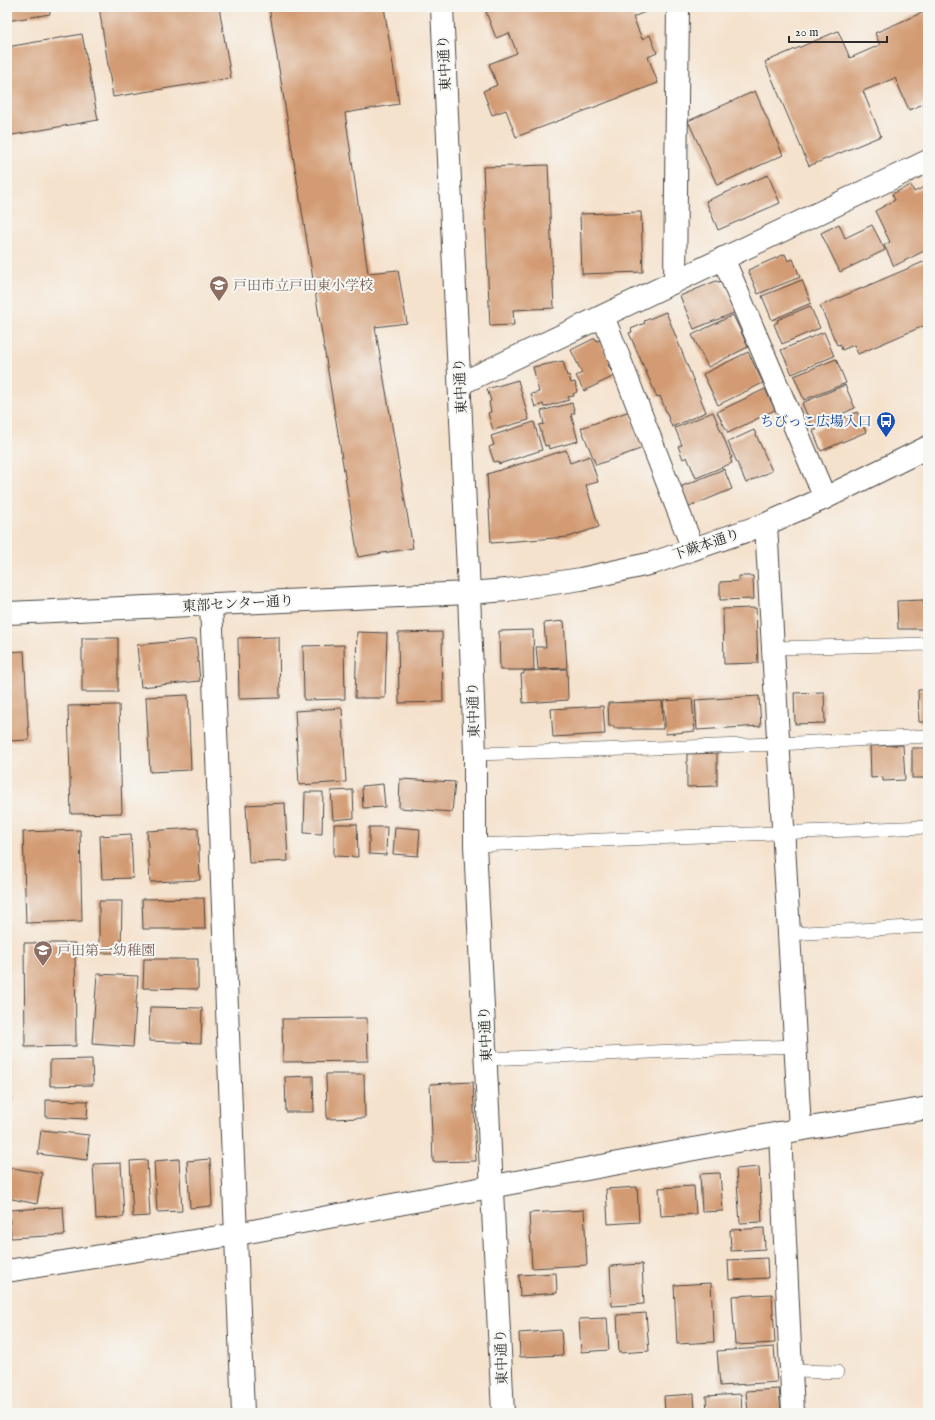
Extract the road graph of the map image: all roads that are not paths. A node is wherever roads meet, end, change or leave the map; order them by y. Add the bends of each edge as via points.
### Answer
1 (442, 7) edge
2 (678, 7) edge
3 (928, 161) edge
4 (723, 258) junction
5 (675, 281) junction
6 (603, 316) junction
7 (460, 384) junction
8 (928, 447) edge
9 (825, 498) junction
10 (766, 524) junction
11 (693, 549) junction
12 (469, 593) junction
13 (211, 604) junction
14 (7, 613) edge
15 (928, 644) edge
16 (773, 648) junction
17 (928, 736) edge
18 (778, 744) junction
19 (475, 754) junction
20 (928, 828) edge
21 (784, 833) junction
22 (475, 845) junction
23 (928, 926) edge
24 (789, 934) junction
25 (795, 1046) junction
26 (486, 1059) junction
27 (928, 1108) edge
28 (790, 1131) junction
29 (492, 1186) junction
30 (237, 1234) junction
31 (7, 1271) edge
32 (791, 1371) junction
33 (837, 1372) dead end
34 (244, 1413) edge
35 (503, 1413) edge
36 (793, 1413) edge

1 - 7 street, 東中通り
2 - 5 street
3 - 4 street
4 - 5 street
4 - 9 street
5 - 6 street
6 - 7 street
6 - 11 street
7 - 12 street, 東中通り
8 - 9 street, 下蕨本通り
9 - 10 street, 下蕨本通り
10 - 11 street, 下蕨本通り
10 - 16 street
11 - 12 street, 下蕨本通り via 653,563 581,579
12 - 13 street, 東部センター通り
12 - 19 street, 東中通り
13 - 14 street, 東部センター通り
13 - 30 street
15 - 16 lane
16 - 18 street
17 - 18 lane
18 - 19 lane
18 - 21 street
19 - 22 street, 東中通り
20 - 21 lane
21 - 22 lane
21 - 24 street
22 - 26 street, 東中通り
23 - 24 lane
24 - 25 street
25 - 26 lane
25 - 28 street
26 - 29 street, 東中通り
27 - 28 street
28 - 29 street
28 - 32 street
29 - 30 street
29 - 35 street, 東中通り
30 - 31 street
30 - 34 street
32 - 33 lane
32 - 36 street

